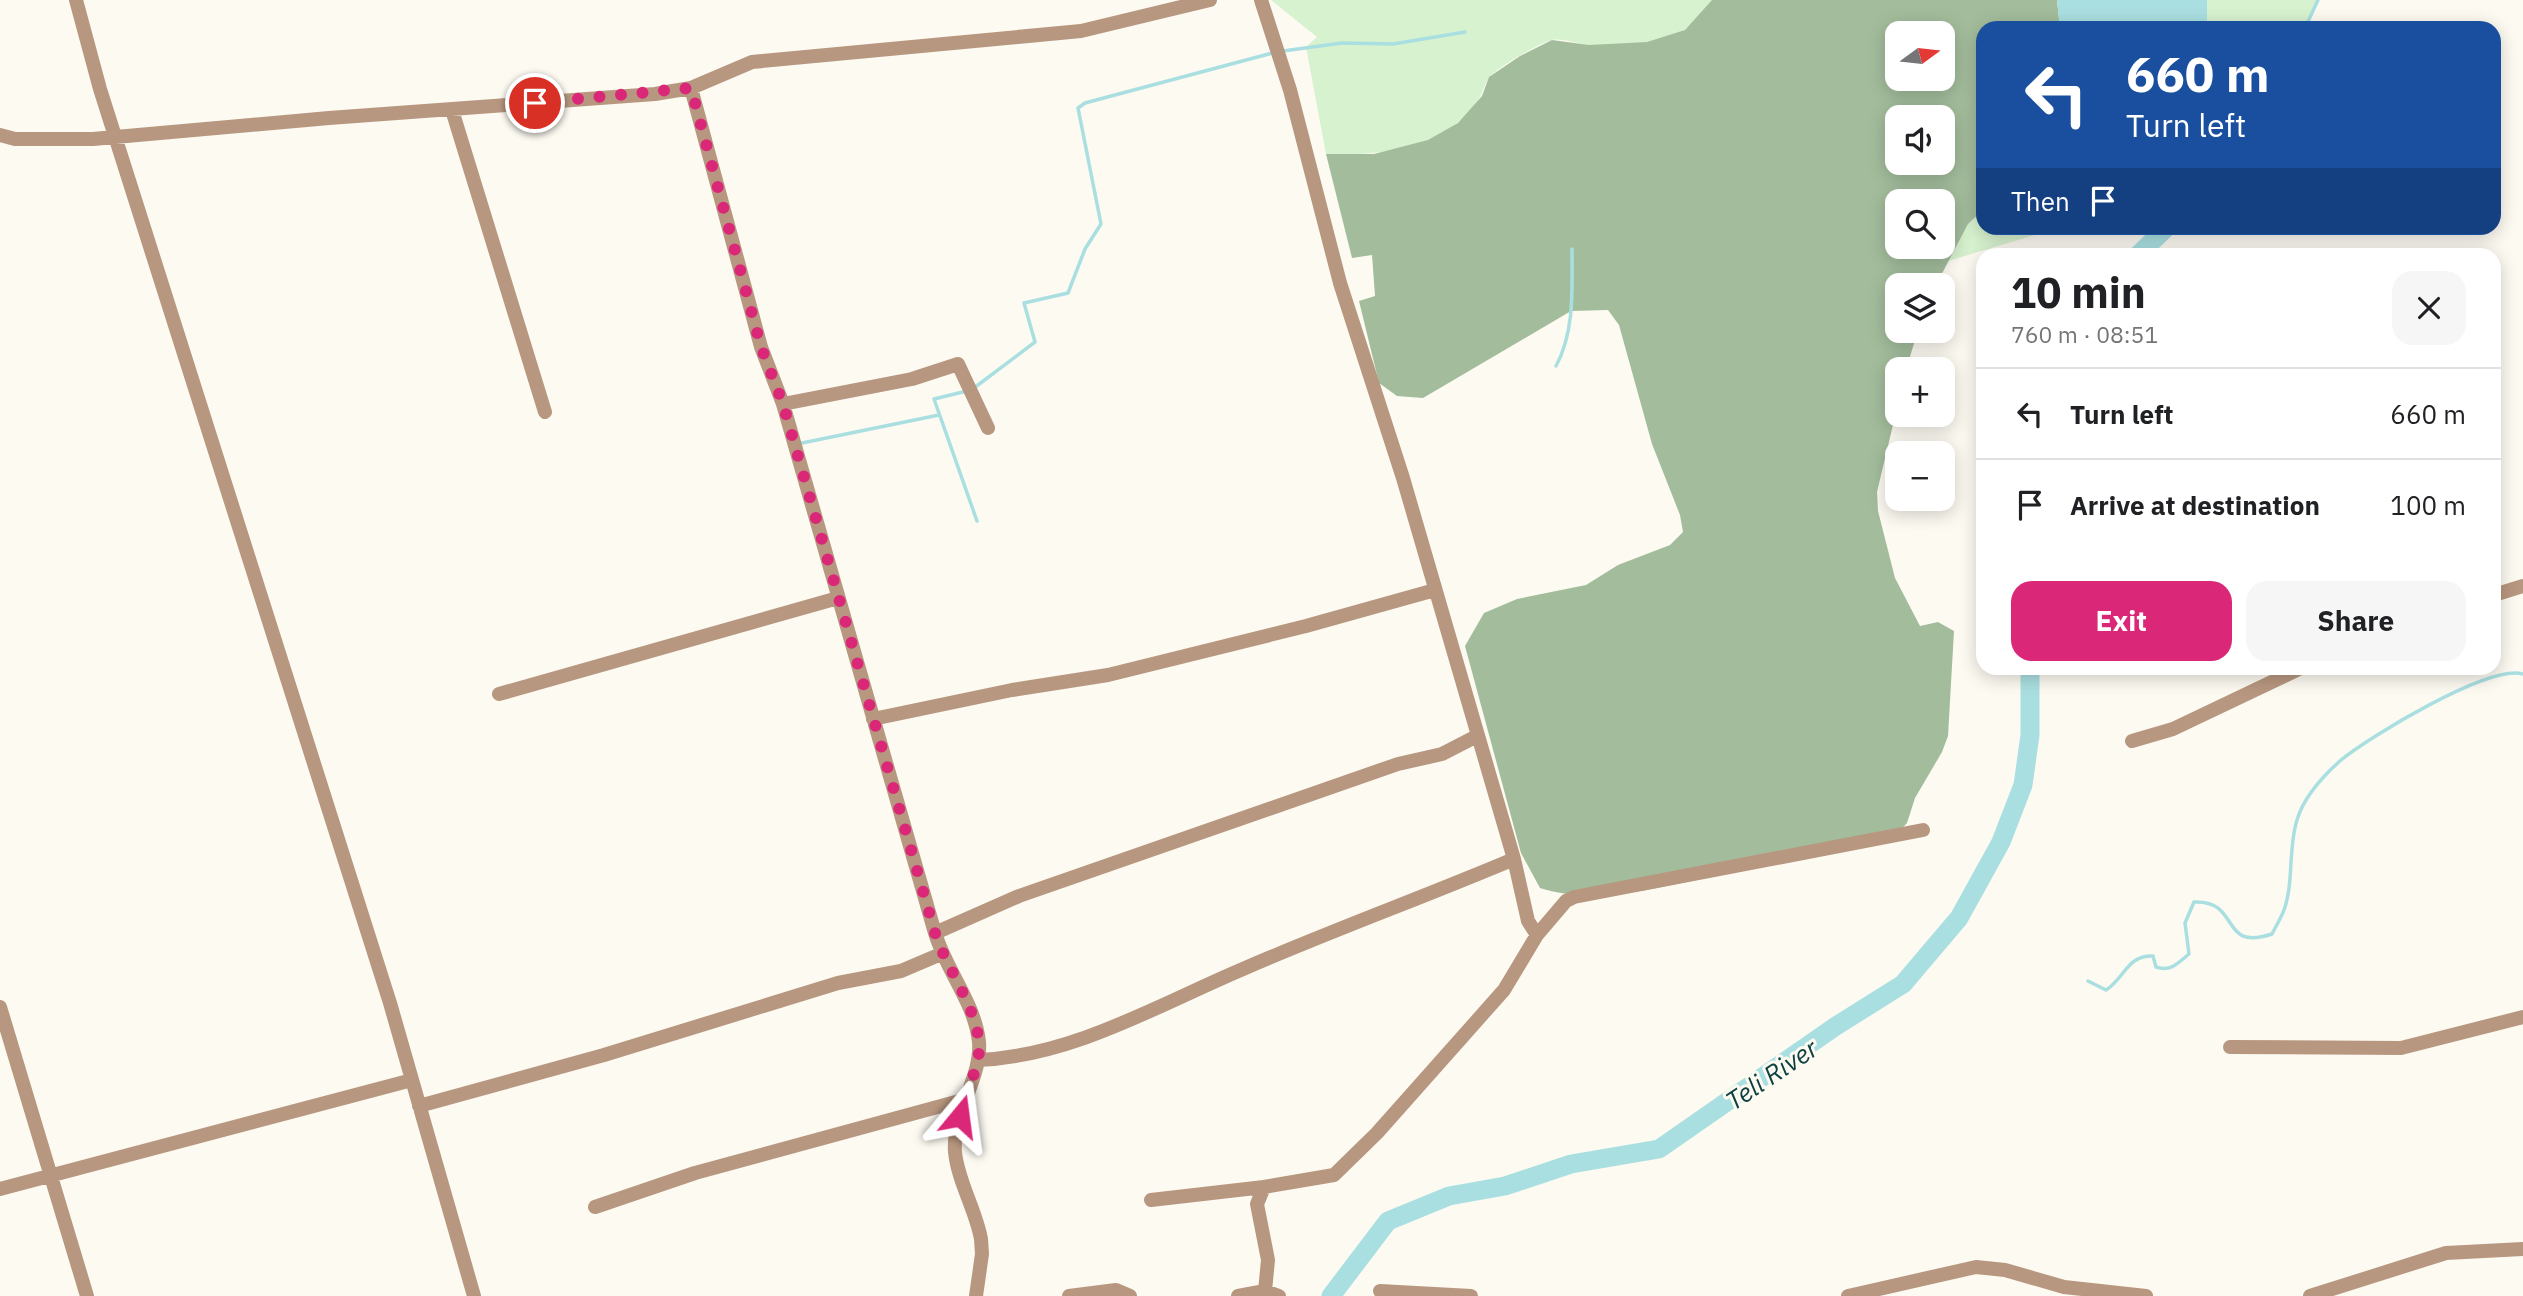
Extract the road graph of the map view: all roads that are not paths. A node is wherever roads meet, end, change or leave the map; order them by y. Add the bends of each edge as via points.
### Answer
1 (76, 0) edge
2 (1210, 0) edge
3 (1261, 0) edge
4 (691, 88) junction
5 (452, 110) junction
6 (0, 135) edge
7 (116, 138) junction
8 (783, 404) junction
9 (545, 412) dead end
10 (988, 428) dead end
11 (2523, 586) edge
12 (1435, 590) junction
13 (2501, 593) edge
14 (838, 598) junction
15 (2286, 675) edge
16 (499, 694) dead end
17 (873, 719) junction
18 (1477, 736) junction
19 (2132, 741) dead end
20 (1923, 830) dead end
21 (1514, 859) junction
22 (935, 933) junction
23 (1537, 935) junction
24 (941, 954) junction
25 (0, 1007) edge
26 (2523, 1017) edge
27 (2230, 1047) dead end
28 (978, 1060) junction
29 (412, 1080) junction
30 (963, 1100) junction
31 (419, 1106) junction
32 (52, 1175) junction
33 (1264, 1187) junction
34 (0, 1189) edge
35 (1151, 1200) dead end
36 (594, 1207) dead end
37 (2523, 1249) edge
38 (1380, 1291) dead end
39 (2063, 1292) edge
40 (1272, 1293) edge
41 (87, 1296) edge
42 (474, 1296) edge
43 (976, 1296) edge
44 (1069, 1296) edge
45 (1130, 1296) edge
46 (1238, 1296) edge
47 (1471, 1296) edge
48 (1848, 1296) edge
49 (2146, 1296) edge
50 (2310, 1296) edge

1 - 7 street
2 - 4 street via 1081,31 752,62
3 - 12 street via 1290,89 1340,283
4 - 5 street
4 - 8 street via 761,347
5 - 7 street
5 - 9 street
6 - 7 street via 15,139
7 - 29 street
8 - 10 street via 912,379 958,364
8 - 14 street
11 - 13 street
12 - 17 street via 1108,675
12 - 18 street
14 - 16 street
14 - 17 street
15 - 19 street via 2173,729
17 - 22 street
18 - 21 street
18 - 22 street via 1442,754 1398,764 1019,896
20 - 23 street via 1574,897
21 - 23 street via 1528,921
21 - 28 street via 1242,969 1159,1009 1072,1041 1006,1059
22 - 24 street
23 - 33 street via 1504,990 1334,1175
24 - 28 street via 962,990 979,1041
24 - 31 street via 901,971 838,983
25 - 32 street
26 - 27 street via 2401,1048
28 - 30 street
29 - 31 street
29 - 32 street
30 - 36 street via 695,1173
30 - 43 street via 955,1151 981,1239
31 - 42 street
32 - 34 street
32 - 41 street
33 - 35 street
33 - 40 street via 1256,1204
37 - 50 street via 2446,1253
38 - 47 street
39 - 48 street via 2005,1270 1976,1267
39 - 49 street
40 - 46 street
44 - 45 street via 1116,1290

